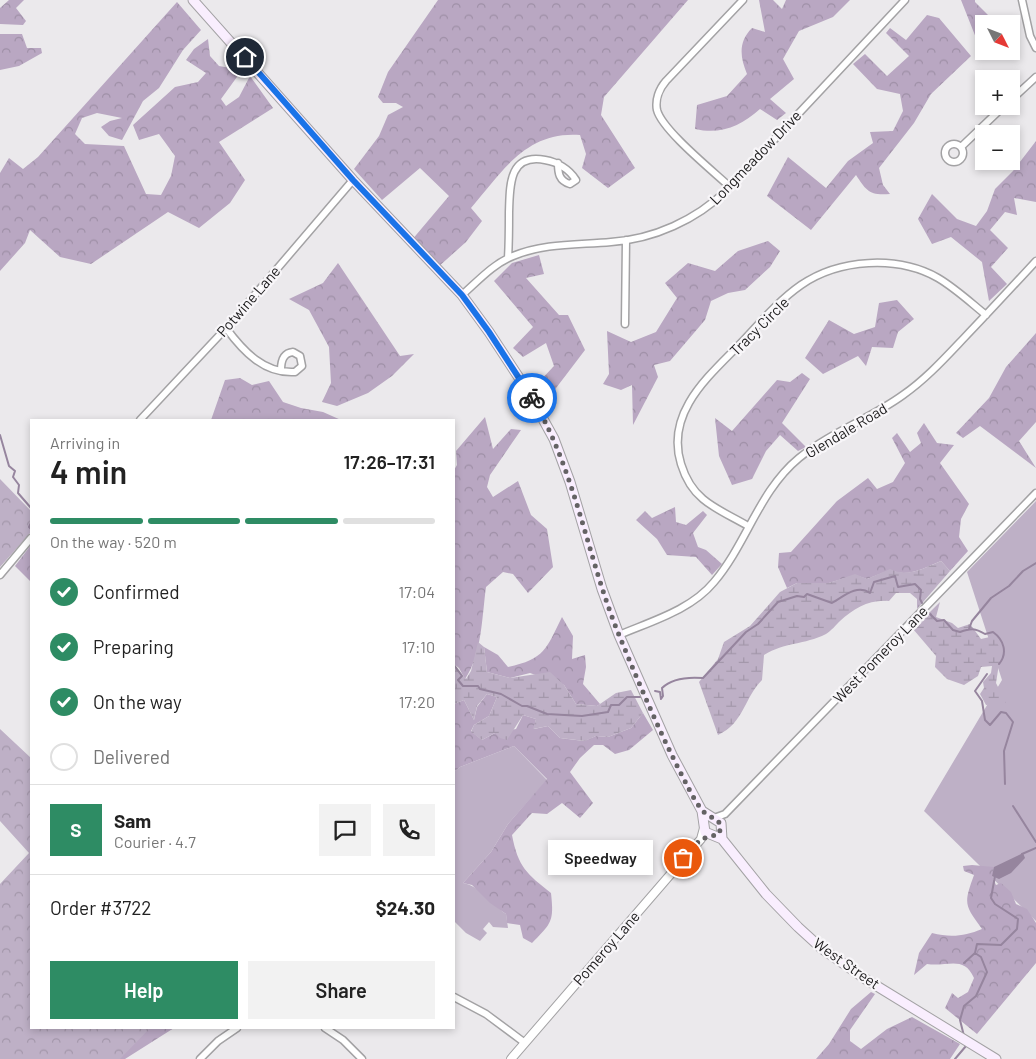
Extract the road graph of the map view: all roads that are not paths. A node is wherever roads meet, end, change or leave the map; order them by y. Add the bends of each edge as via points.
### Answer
1 (193, 0) edge
2 (742, 0) edge
3 (905, 0) edge
4 (1022, 0) edge
5 (1036, 48) edge
6 (1036, 77) edge
7 (1020, 92) edge
8 (995, 115) edge
9 (961, 147) dead end
10 (558, 163) dead end
11 (353, 180) junction
12 (730, 187) junction
13 (626, 240) junction
14 (508, 258) junction
15 (1036, 261) edge
16 (462, 295) junction
17 (986, 315) junction
18 (625, 324) dead end
19 (226, 328) junction
20 (280, 370) dead end
21 (141, 419) edge
22 (1036, 493) edge
23 (748, 526) junction
24 (30, 539) edge
25 (0, 575) edge
26 (619, 635) junction
27 (702, 811) junction
28 (725, 814) junction
29 (714, 818) junction
30 (704, 826) junction
31 (721, 828) junction
32 (708, 837) junction
33 (722, 839) junction
34 (455, 998) edge
35 (236, 1029) edge
36 (326, 1029) edge
37 (525, 1043) junction
38 (200, 1059) edge
39 (362, 1059) edge
40 (511, 1059) edge
41 (996, 1059) edge

1 - 11 main road
2 - 12 street via 666,81 657,104 665,125
3 - 12 street, Longmeadow Drive
4 - 5 street
6 - 7 street
8 - 9 street
10 - 14 street via 531,159 522,162 513,172
11 - 16 main road
11 - 19 street, Potwine Lane
12 - 13 street, Longmeadow Drive via 678,224
13 - 14 street, Longmeadow Drive via 542,247
13 - 18 street
14 - 16 street, Longmeadow Drive
15 - 17 street, Glendale Road
16 - 26 main road via 527,390 554,439
17 - 23 street, Glendale Road via 933,370 904,394 798,458 774,484
17 - 23 street, Tracy Circle via 936,277 911,268 881,263 847,266 818,275 779,303 700,386 686,407 678,430 679,459 691,486 708,503
19 - 20 street via 253,359
19 - 21 street, Potwine Lane
22 - 28 street, West Pomeroy Lane
23 - 26 street, Glendale Road via 727,566 703,593 679,609
24 - 25 street
26 - 27 main road via 672,754
27 - 29 main road
27 - 30 main road
28 - 29 street, West Pomeroy Lane
28 - 31 street, West Pomeroy Lane
29 - 30 main road via 708,819
29 - 31 main road
30 - 32 main road
31 - 32 main road via 718,834
31 - 33 main road
32 - 33 main road
32 - 37 street, Pomeroy Lane
33 - 41 main road, West Street via 766,894 821,948
34 - 37 street via 486,1014
35 - 38 street
36 - 39 street
37 - 40 street, Pomeroy Lane

